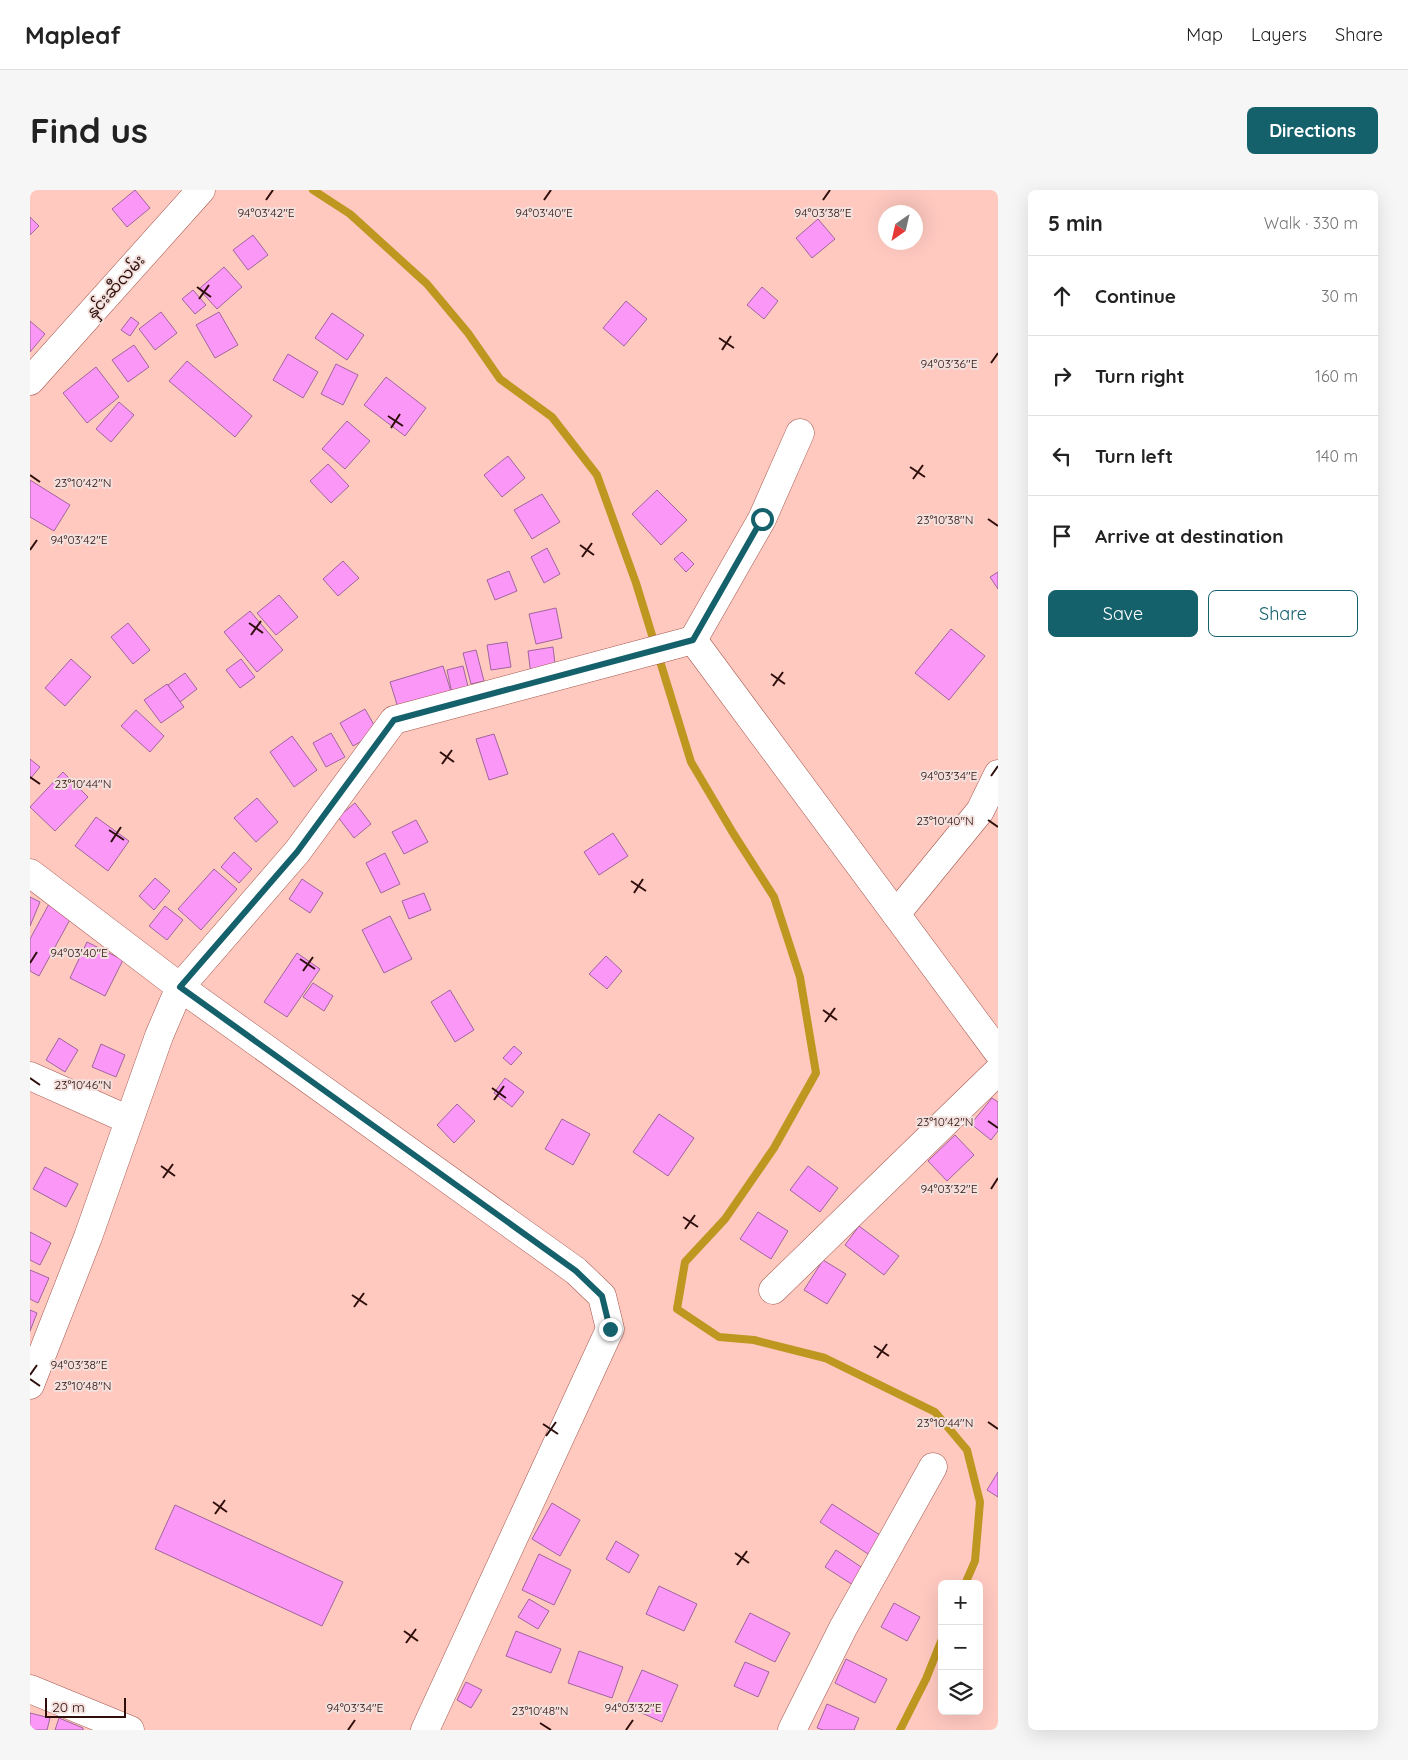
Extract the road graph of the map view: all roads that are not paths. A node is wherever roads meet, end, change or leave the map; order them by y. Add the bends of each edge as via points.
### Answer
1 (201, 190) edge
2 (30, 382) edge
3 (800, 433) dead end
4 (683, 642) junction
5 (998, 774) edge
6 (30, 873) edge
7 (896, 914) junction
8 (180, 987) junction
9 (998, 1052) edge
10 (998, 1071) edge
11 (30, 1076) edge
12 (129, 1120) junction
13 (773, 1290) dead end
14 (30, 1385) edge
15 (933, 1467) dead end
16 (30, 1689) edge
17 (130, 1730) edge
18 (425, 1730) edge
19 (792, 1730) edge

1 - 2 street, နှင်းဆီလမ်း
3 - 4 street via 762,519
4 - 7 street
4 - 8 street via 394,720 297,852
5 - 7 street via 980,811
6 - 8 street
7 - 9 street
8 - 12 street
8 - 18 street via 576,1271 602,1296 610,1329
10 - 13 street
11 - 12 street
12 - 14 street via 88,1237
15 - 19 street via 843,1628
16 - 17 street

